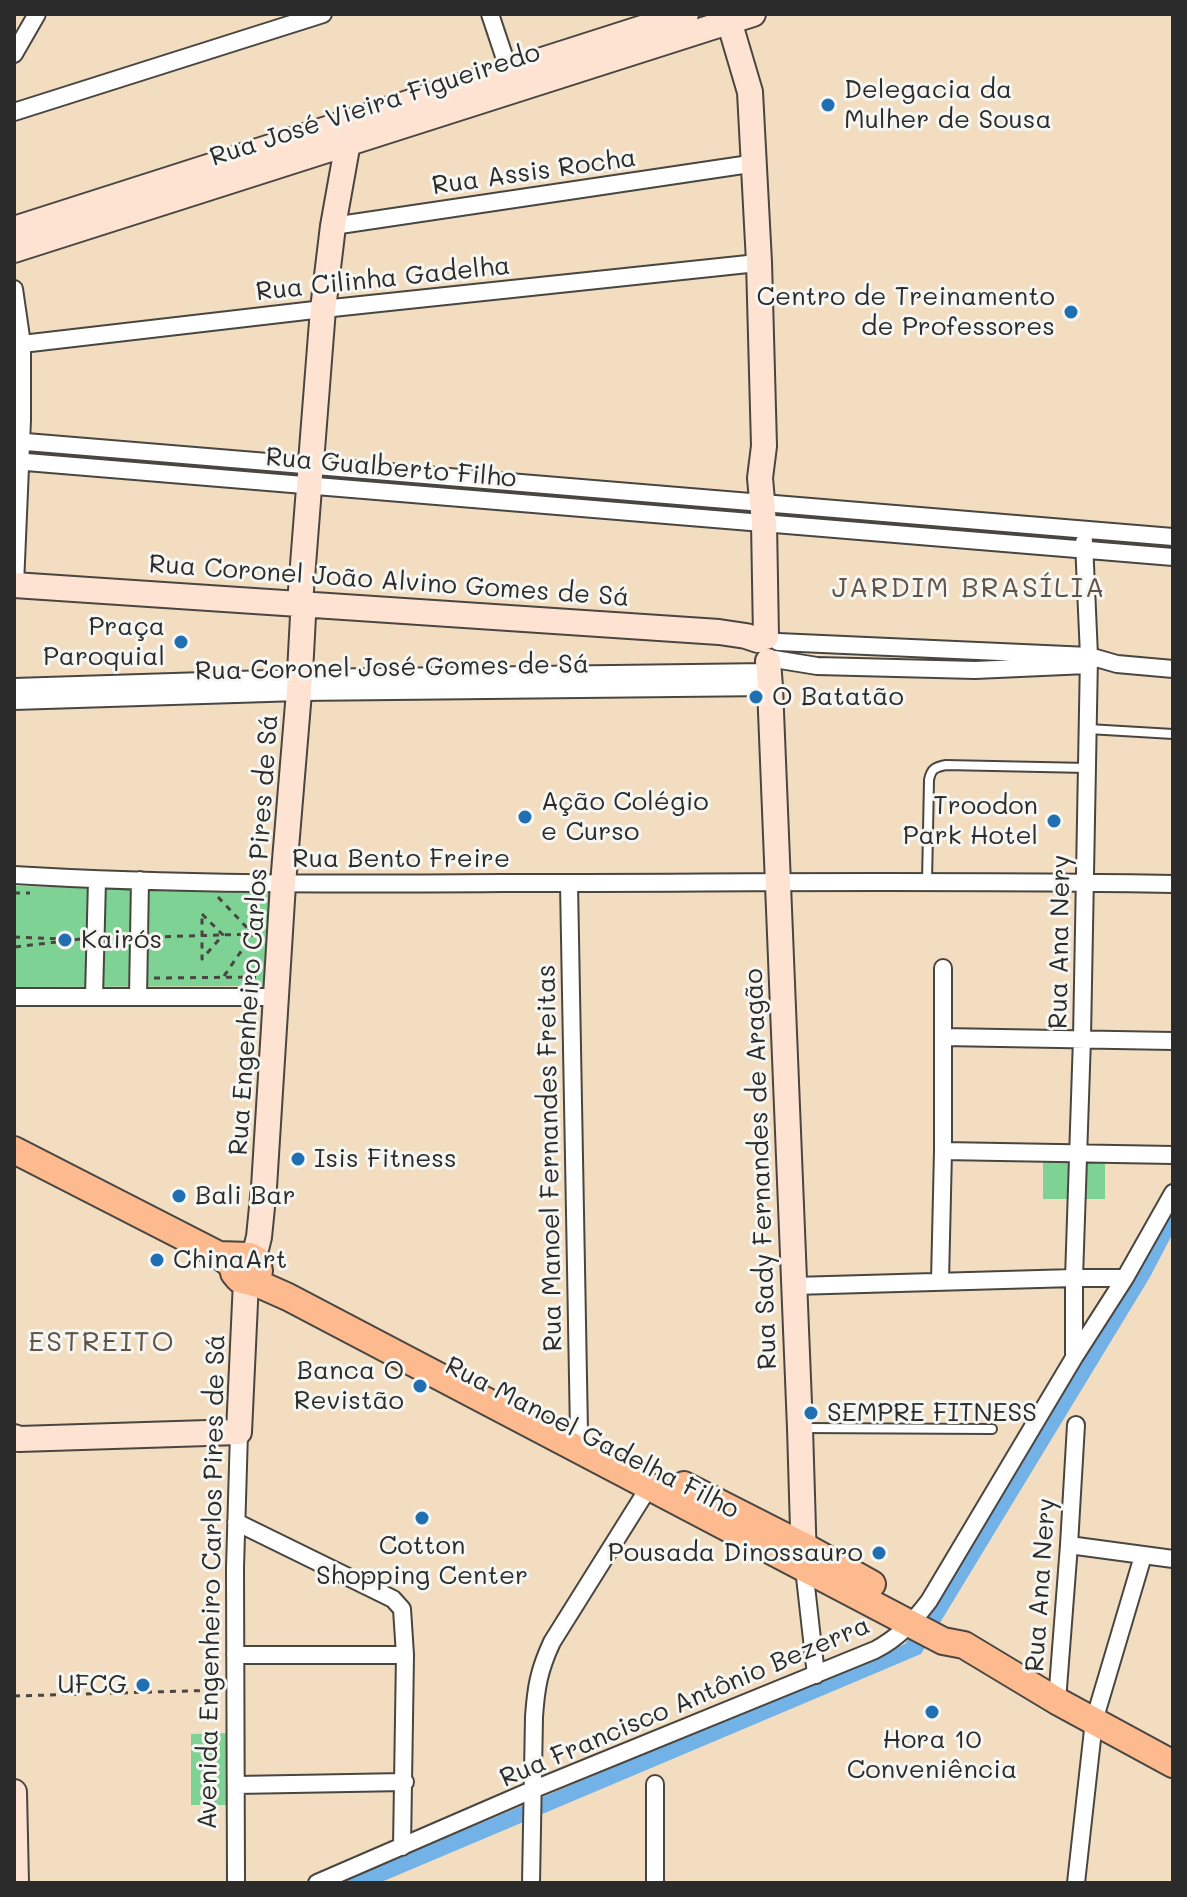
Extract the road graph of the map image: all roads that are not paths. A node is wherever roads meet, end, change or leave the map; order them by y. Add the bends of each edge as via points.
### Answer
1 (37, 14) edge
2 (323, 14) edge
3 (490, 14) edge
4 (686, 14) edge
5 (753, 14) edge
6 (728, 18) edge
7 (14, 54) edge
8 (741, 66) junction
9 (512, 80) junction
10 (14, 112) edge
11 (350, 132) junction
12 (743, 165) junction
13 (333, 226) junction
14 (14, 229) edge
15 (14, 250) edge
16 (748, 264) junction
17 (14, 289) edge
18 (323, 309) junction
19 (22, 344) junction
20 (18, 441) edge
21 (154, 452) junction
22 (17, 461) edge
23 (151, 472) junction
24 (310, 474) junction
25 (760, 478) junction
26 (519, 482) junction
27 (664, 494) junction
28 (517, 503) junction
29 (763, 512) junction
30 (662, 515) junction
31 (929, 516) junction
32 (1001, 522) junction
33 (1085, 529) junction
34 (927, 536) junction
35 (1173, 537) edge
36 (998, 542) junction
37 (1084, 550) junction
38 (1173, 557) edge
39 (16, 591) edge
40 (306, 610) junction
41 (767, 656) junction
42 (1089, 660) junction
43 (1173, 669) edge
44 (299, 685) junction
45 (14, 687) edge
46 (14, 701) edge
47 (1088, 729) junction
48 (1173, 734) edge
49 (1088, 768) junction
50 (14, 875) edge
51 (97, 880) junction
52 (140, 880) junction
53 (777, 882) junction
54 (1086, 882) junction
55 (569, 883) junction
56 (927, 883) junction
57 (283, 884) junction
58 (1173, 884) edge
59 (943, 968) dead end
60 (269, 987) junction
61 (14, 997) edge
62 (94, 997) junction
63 (138, 997) junction
64 (943, 1037) junction
65 (1082, 1038) junction
66 (1173, 1041) edge
67 (943, 1151) junction
68 (17, 1152) edge
69 (1078, 1153) junction
70 (1173, 1155) edge
71 (1173, 1193) edge
72 (243, 1267) junction
73 (1074, 1278) junction
74 (1125, 1278) junction
75 (940, 1281) junction
76 (794, 1286) junction
77 (1075, 1356) junction
78 (1076, 1425) dead end
79 (800, 1428) junction
80 (992, 1429) dead end
81 (239, 1432) junction
82 (579, 1432) junction
83 (16, 1439) edge
84 (649, 1487) junction
85 (236, 1522) junction
86 (1069, 1545) junction
87 (803, 1556) junction
88 (1143, 1556) junction
89 (1173, 1559) edge
90 (919, 1619) junction
91 (235, 1655) junction
92 (405, 1655) junction
93 (816, 1675) junction
94 (1057, 1701) junction
95 (1094, 1721) junction
96 (1173, 1764) edge
97 (405, 1782) junction
98 (655, 1784) dead end
99 (236, 1785) junction
100 (14, 1792) edge
101 (532, 1795) junction
102 (402, 1847) junction
103 (16, 1883) edge
104 (236, 1883) edge
105 (317, 1883) edge
106 (531, 1883) edge
107 (655, 1883) edge
108 (1076, 1883) edge

1 - 7 street
2 - 10 street
3 - 9 street
4 - 9 street, Rua José Vieira Figueiredo
5 - 6 street, Rua José Vieira Figueiredo
6 - 8 street
6 - 9 street, Rua José Vieira Figueiredo
8 - 12 street
8 - 25 street via 750,92 759,262 764,446
9 - 11 street, Rua José Vieira Figueiredo
11 - 13 street, Rua Engenheiro Carlos Pires de Sá
11 - 14 street, Rua José Vieira Figueiredo
11 - 15 street, Rua José Vieira Figueiredo
12 - 13 street, Rua Assis Rocha
12 - 16 street
13 - 18 street, Rua Engenheiro Carlos Pires de Sá
16 - 18 street, Rua Cilinha Gadelha
16 - 25 street
17 - 19 street
18 - 19 street, Rua Cilinha Gadelha
18 - 24 street, Rua Engenheiro Carlos Pires de Sá
19 - 20 street
20 - 21 street, Rua Gualberto Filho
20 - 22 street
21 - 23 street
21 - 24 street, Rua Gualberto Filho
22 - 23 street, Rua Gualberto Filho
22 - 39 street
23 - 24 street, Rua Gualberto Filho
24 - 26 street, Rua Gualberto Filho
24 - 28 street, Rua Gualberto Filho
24 - 40 street, Rua Engenheiro Carlos Pires de Sá
25 - 29 street
26 - 27 street, Rua Gualberto Filho
26 - 28 street
27 - 29 street, Rua Gualberto Filho
27 - 30 street
28 - 30 street, Rua Gualberto Filho
29 - 30 street, Rua Gualberto Filho
29 - 31 street
29 - 34 street
29 - 41 street, Rua Sady Fernandes de Aragão
31 - 32 street
31 - 34 street
32 - 33 street
32 - 36 street
33 - 35 street
33 - 37 street, Rua Ana Nery
34 - 36 street
36 - 37 street
37 - 38 street
37 - 42 street, Rua Ana Nery
39 - 40 street, Rua Coronel João Alvino Gomes de Sá
40 - 41 street, Rua Coronel João Alvino Gomes de Sá via 604,630 719,632 746,636
40 - 44 street, Rua Engenheiro Carlos Pires de Sá
41 - 42 street, Rua Coronel José Gomes de Sá via 817,666 975,670
41 - 44 street, Rua Coronel José Gomes de Sá
41 - 53 street, Rua Sady Fernandes de Aragão
42 - 43 street, Rua Coronel José Gomes de Sá
42 - 47 street, Rua Ana Nery
44 - 45 street, Rua Coronel José Gomes de Sá
44 - 46 street, Rua Coronel José Gomes de Sá
44 - 57 street, Rua Engenheiro Carlos Pires de Sá
47 - 48 lane
47 - 49 street, Rua Ana Nery
49 - 54 street, Rua Ana Nery
49 - 56 lane via 936,767 929,780
50 - 51 street, Rua Bento Freire
51 - 52 street, Rua Bento Freire
51 - 62 street
52 - 57 street, Rua Bento Freire
52 - 63 street
53 - 55 street, Rua Bento Freire
53 - 56 street, Rua Bento Freire
53 - 76 street, Rua Sady Fernandes de Aragão
54 - 56 street, Rua Bento Freire
54 - 58 street, Rua Bento Freire
54 - 65 street, Rua Ana Nery
55 - 57 street, Rua Bento Freire
55 - 82 street, Rua Manoel Fernandes Freitas
57 - 60 street, Rua Engenheiro Carlos Pires de Sá
59 - 64 street
60 - 63 street
60 - 72 street, Rua Engenheiro Carlos Pires de Sá via 262,1210 259,1237
61 - 62 street
62 - 63 street
64 - 65 street
64 - 67 street
65 - 66 street
65 - 69 street, Rua Ana Nery
67 - 69 street
67 - 75 street
68 - 72 main road
69 - 70 street
69 - 73 street, Rua Ana Nery
71 - 74 street, Rua Francisco Antônio Bezerra
72 - 81 street, Avenida Engenheiro Carlos Pires de Sá
72 - 82 main road, Rua Manoel Gadelha Filho via 285,1280
72 - 84 main road, Rua Manoel Gadelha Filho via 270,1288
73 - 74 street
73 - 75 street
73 - 77 street, Rua Ana Nery
74 - 77 street, Rua Francisco Antônio Bezerra
75 - 76 street
76 - 79 street, Rua Sady Fernandes de Aragão
77 - 90 street, Rua Francisco Antônio Bezerra
78 - 86 street, Rua Ana Nery
79 - 80 lane
79 - 87 street, Rua Sady Fernandes de Aragão
81 - 83 street
81 - 85 street, Avenida Engenheiro Carlos Pires de Sá
82 - 87 main road, Rua Manoel Gadelha Filho
84 - 87 main road, Rua Manoel Gadelha Filho
84 - 101 street via 541,1666
85 - 91 street, Avenida Engenheiro Carlos Pires de Sá
85 - 92 street via 393,1599 403,1612
86 - 88 street
86 - 94 street, Rua Ana Nery
87 - 90 main road, Rua Manoel Gadelha Filho
87 - 93 street, Rua Sady Fernandes de Aragão
88 - 89 street
88 - 95 street
90 - 93 street, Rua Francisco Antônio Bezerra via 891,1642
90 - 94 main road, Rua Manoel Gadelha Filho
91 - 92 street
91 - 99 street, Avenida Engenheiro Carlos Pires de Sá
92 - 97 street
93 - 101 street, Rua Francisco Antônio Bezerra
94 - 95 main road, Rua Manoel Gadelha Filho
95 - 96 main road, Rua Manoel Gadelha Filho
95 - 108 street
97 - 99 street
97 - 102 street
98 - 107 street
99 - 104 street, Avenida Engenheiro Carlos Pires de Sá
100 - 103 street
101 - 102 street, Rua Francisco Antônio Bezerra
101 - 106 street
102 - 105 street, Rua Francisco Antônio Bezerra

